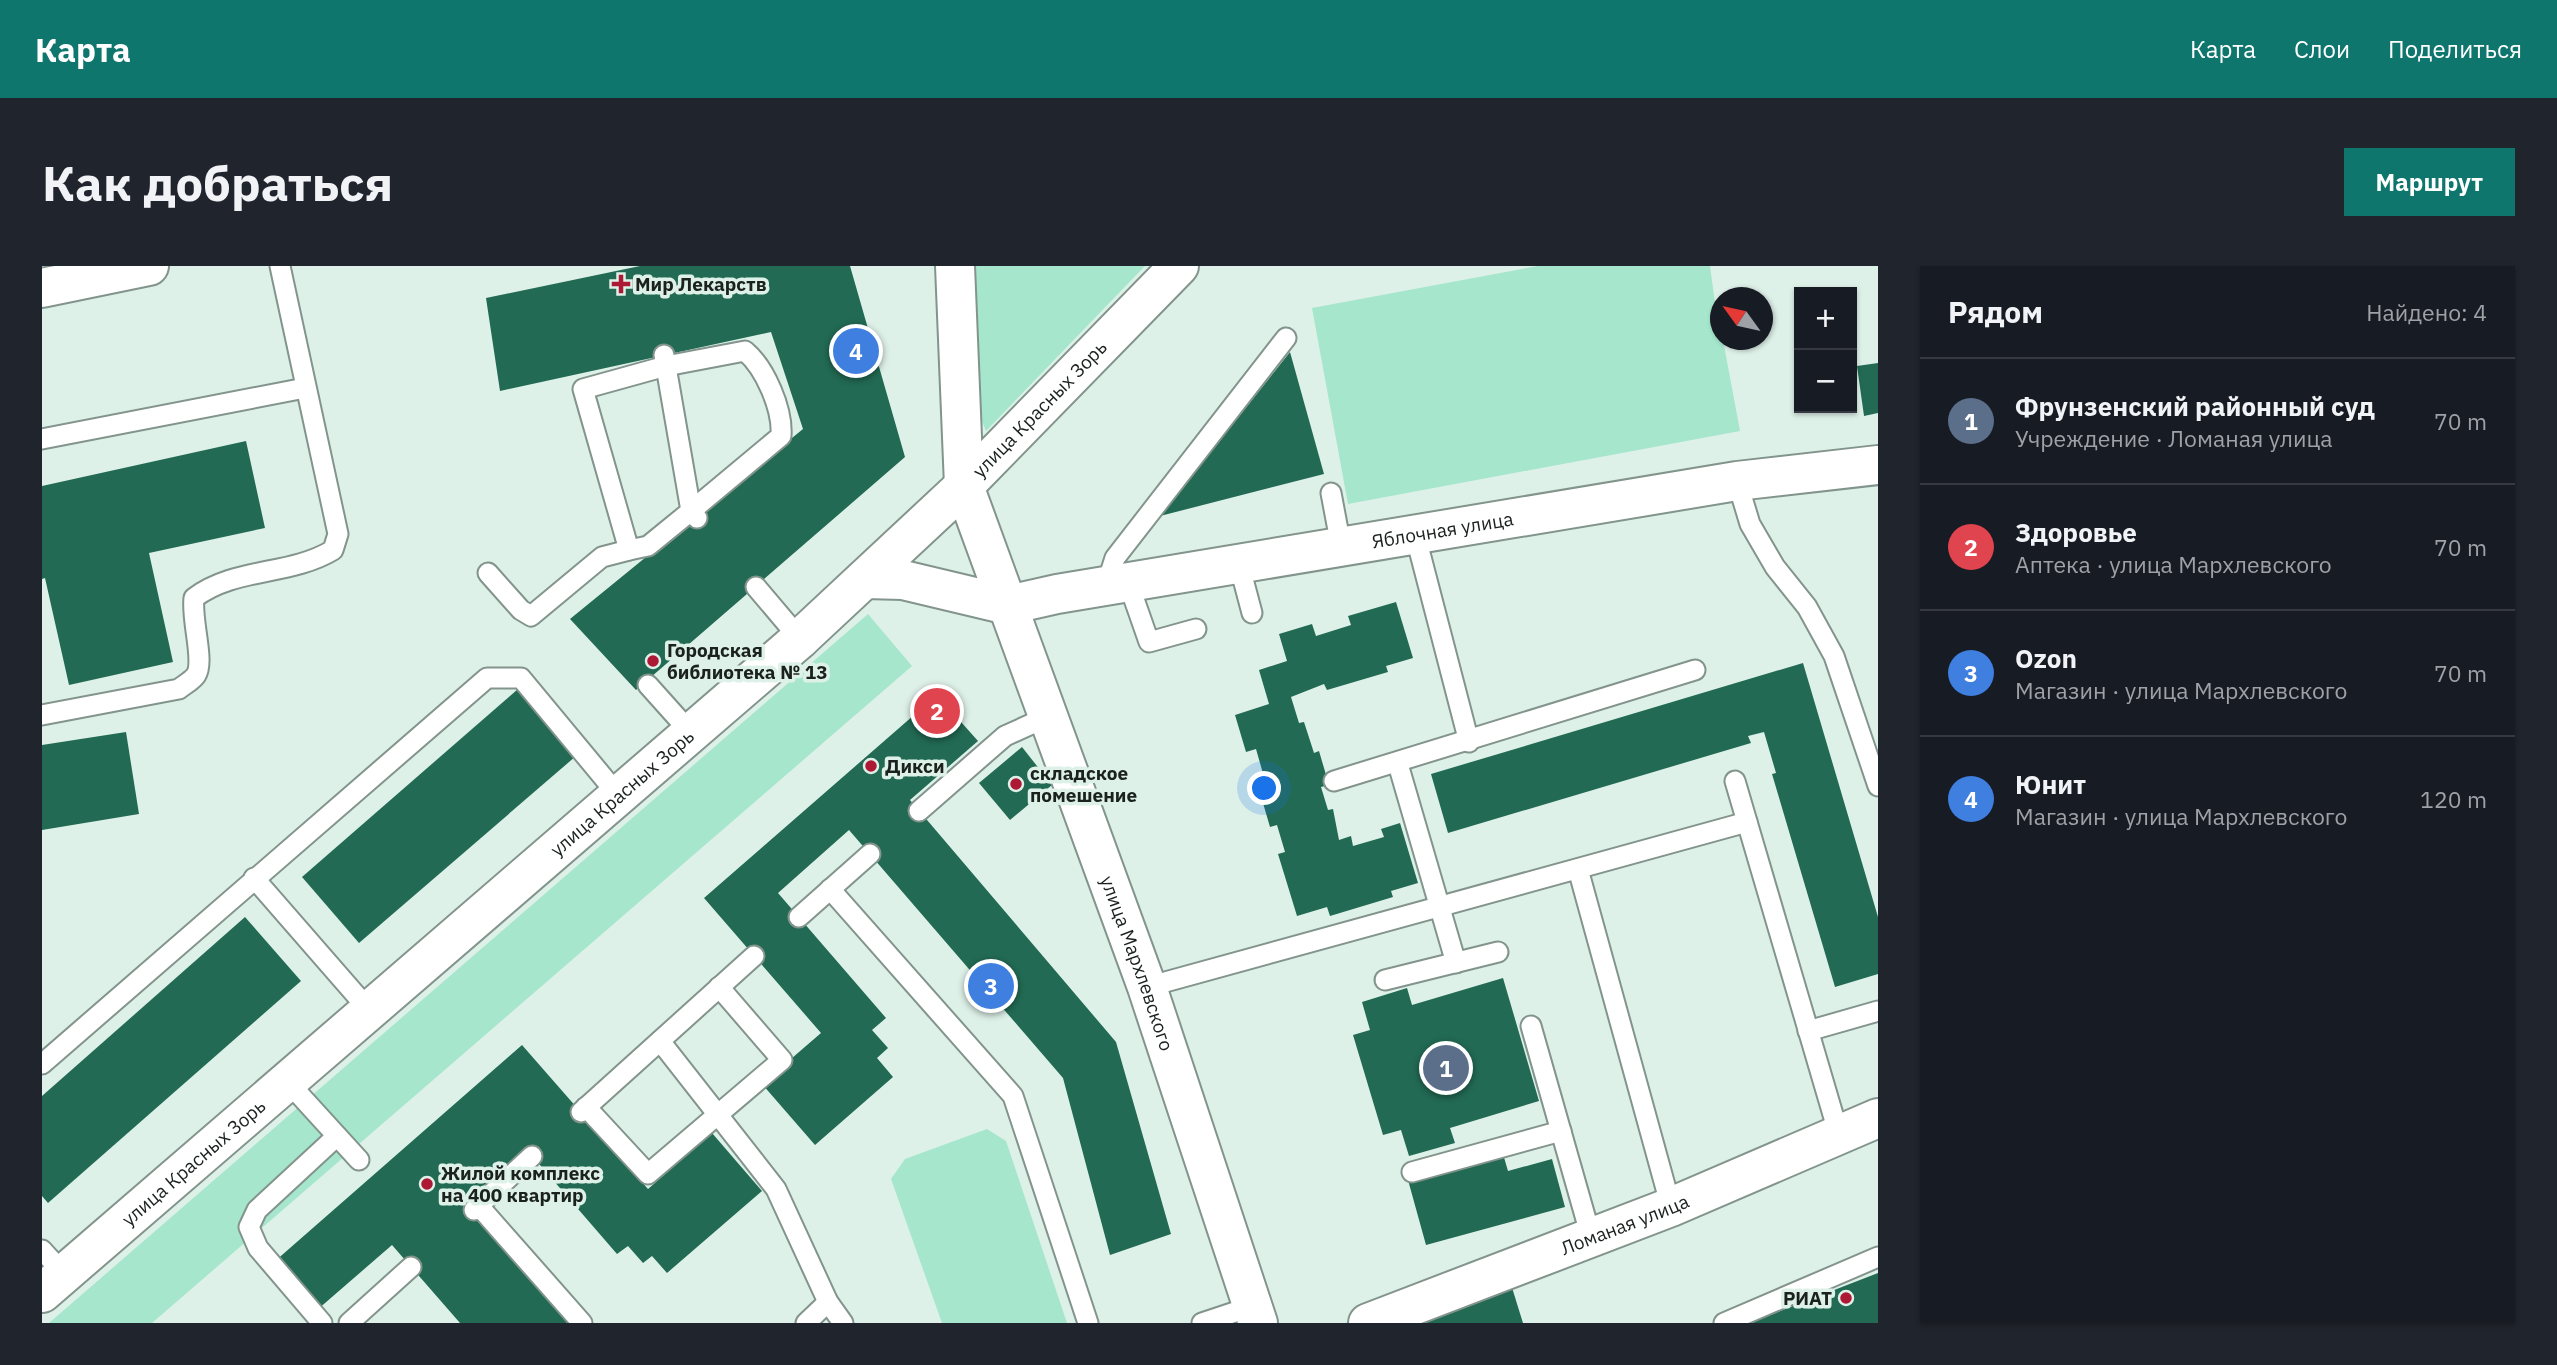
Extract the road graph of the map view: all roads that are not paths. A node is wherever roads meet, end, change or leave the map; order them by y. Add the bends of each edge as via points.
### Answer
1 (149, 266) edge
2 (280, 266) edge
3 (955, 266) edge
4 (1164, 274) edge
5 (42, 288) edge
6 (1286, 338) dead end
7 (665, 361) junction
8 (304, 388) junction
9 (42, 439) edge
10 (1878, 465) edge
11 (1737, 481) junction
12 (964, 486) junction
13 (1331, 493) dead end
14 (694, 514) junction
15 (1415, 534) junction
16 (1341, 546) junction
17 (629, 550) junction
18 (1239, 564) junction
19 (488, 573) dead end
20 (865, 579) junction
21 (1117, 584) junction
22 (756, 587) dead end
23 (1008, 605) junction
24 (1252, 613) dead end
25 (1196, 629) dead end
26 (800, 639) junction
27 (1695, 670) dead end
28 (648, 685) dead end
29 (42, 715) edge
30 (1049, 716) junction
31 (691, 733) junction
32 (1469, 741) junction
33 (1398, 764) junction
34 (1334, 781) dead end
35 (1735, 781) dead end
36 (1878, 786) edge
37 (618, 795) junction
38 (919, 811) dead end
39 (1747, 822) junction
40 (870, 855) dead end
41 (1578, 869) junction
42 (254, 878) junction
43 (831, 889) junction
44 (1441, 906) junction
45 (799, 916) dead end
46 (1498, 952) dead end
47 (754, 956) dead end
48 (1457, 963) junction
49 (1385, 980) dead end
50 (719, 987) junction
51 (1147, 987) junction
52 (369, 1010) junction
53 (1878, 1011) edge
54 (1531, 1026) dead end
55 (1808, 1031) junction
56 (660, 1041) junction
57 (42, 1065) edge
58 (287, 1081) junction
59 (720, 1113) junction
60 (1878, 1118) edge
61 (1561, 1131) junction
62 (1839, 1135) junction
63 (337, 1136) junction
64 (532, 1156) dead end
65 (359, 1160) dead end
66 (1412, 1172) dead end
67 (1671, 1207) junction
68 (1591, 1237) junction
69 (1878, 1257) edge
70 (411, 1267) dead end
71 (49, 1272) edge
72 (828, 1302) junction
73 (1255, 1315) edge
74 (322, 1323) edge
75 (349, 1323) edge
76 (582, 1323) edge
77 (806, 1323) edge
78 (843, 1323) edge
79 (1088, 1323) edge
80 (1202, 1323) edge
81 (1368, 1323) edge
82 (1724, 1323) edge

1 - 5 street
2 - 8 lane
3 - 12 street, улица Мархлевского
4 - 12 street, улица Красных Зорь
6 - 21 lane via 1115,558
7 - 14 lane
7 - 14 lane via 745,351 759,363 782,424 781,436
7 - 17 lane via 583,389
8 - 9 lane
8 - 29 lane via 338,534 333,550 317,560 214,583 194,598 192,616 201,660 196,675 179,689
10 - 11 street, Яблочная улица
11 - 15 street, Яблочная улица
11 - 36 lane via 1751,524 1834,656
12 - 20 street, улица Красных Зорь
12 - 23 street, улица Мархлевского
13 - 16 lane
14 - 17 lane via 648,546
15 - 16 street, Яблочная улица
15 - 32 lane
16 - 18 street, Яблочная улица
17 - 19 lane via 602,557 531,616
18 - 21 street, Яблочная улица
18 - 24 lane
20 - 23 street via 903,580
20 - 26 street, улица Красных Зорь
21 - 23 street, Яблочная улица
21 - 25 lane via 1149,642
22 - 26 lane
23 - 30 street, улица Мархлевского
26 - 31 street, улица Красных Зорь
27 - 32 lane
28 - 31 lane
30 - 38 lane via 1005,736
30 - 51 street, улица Мархлевского
31 - 37 street, улица Красных Зорь
32 - 33 lane
33 - 34 lane
33 - 44 lane
35 - 39 lane
37 - 42 lane via 521,678 487,678
37 - 52 street, улица Красных Зорь
39 - 41 lane
39 - 55 lane
40 - 43 lane
41 - 44 lane
41 - 67 lane
42 - 52 lane
42 - 57 lane
43 - 45 lane
43 - 79 lane via 1013,1096
44 - 48 lane
44 - 51 lane
46 - 48 lane
47 - 50 lane
48 - 49 lane
50 - 56 lane
50 - 59 lane via 782,1060
51 - 73 street, улица Мархлевского
52 - 58 street, улица Красных Зорь
53 - 55 lane
54 - 61 lane
55 - 62 lane
56 - 59 lane
56 - 59 lane via 583,1110 648,1174
58 - 63 lane
58 - 71 street, улица Красных Зорь
59 - 72 lane via 776,1189
60 - 62 street, Ломаная улица
61 - 66 lane
61 - 68 lane
62 - 67 street, Ломаная улица
63 - 65 lane
63 - 74 lane via 257,1210 249,1227 258,1248
64 - 76 lane via 476,1208
67 - 68 street, Ломаная улица
68 - 81 street, Ломаная улица
69 - 82 lane
70 - 75 lane
72 - 77 lane
72 - 78 lane
73 - 80 lane

